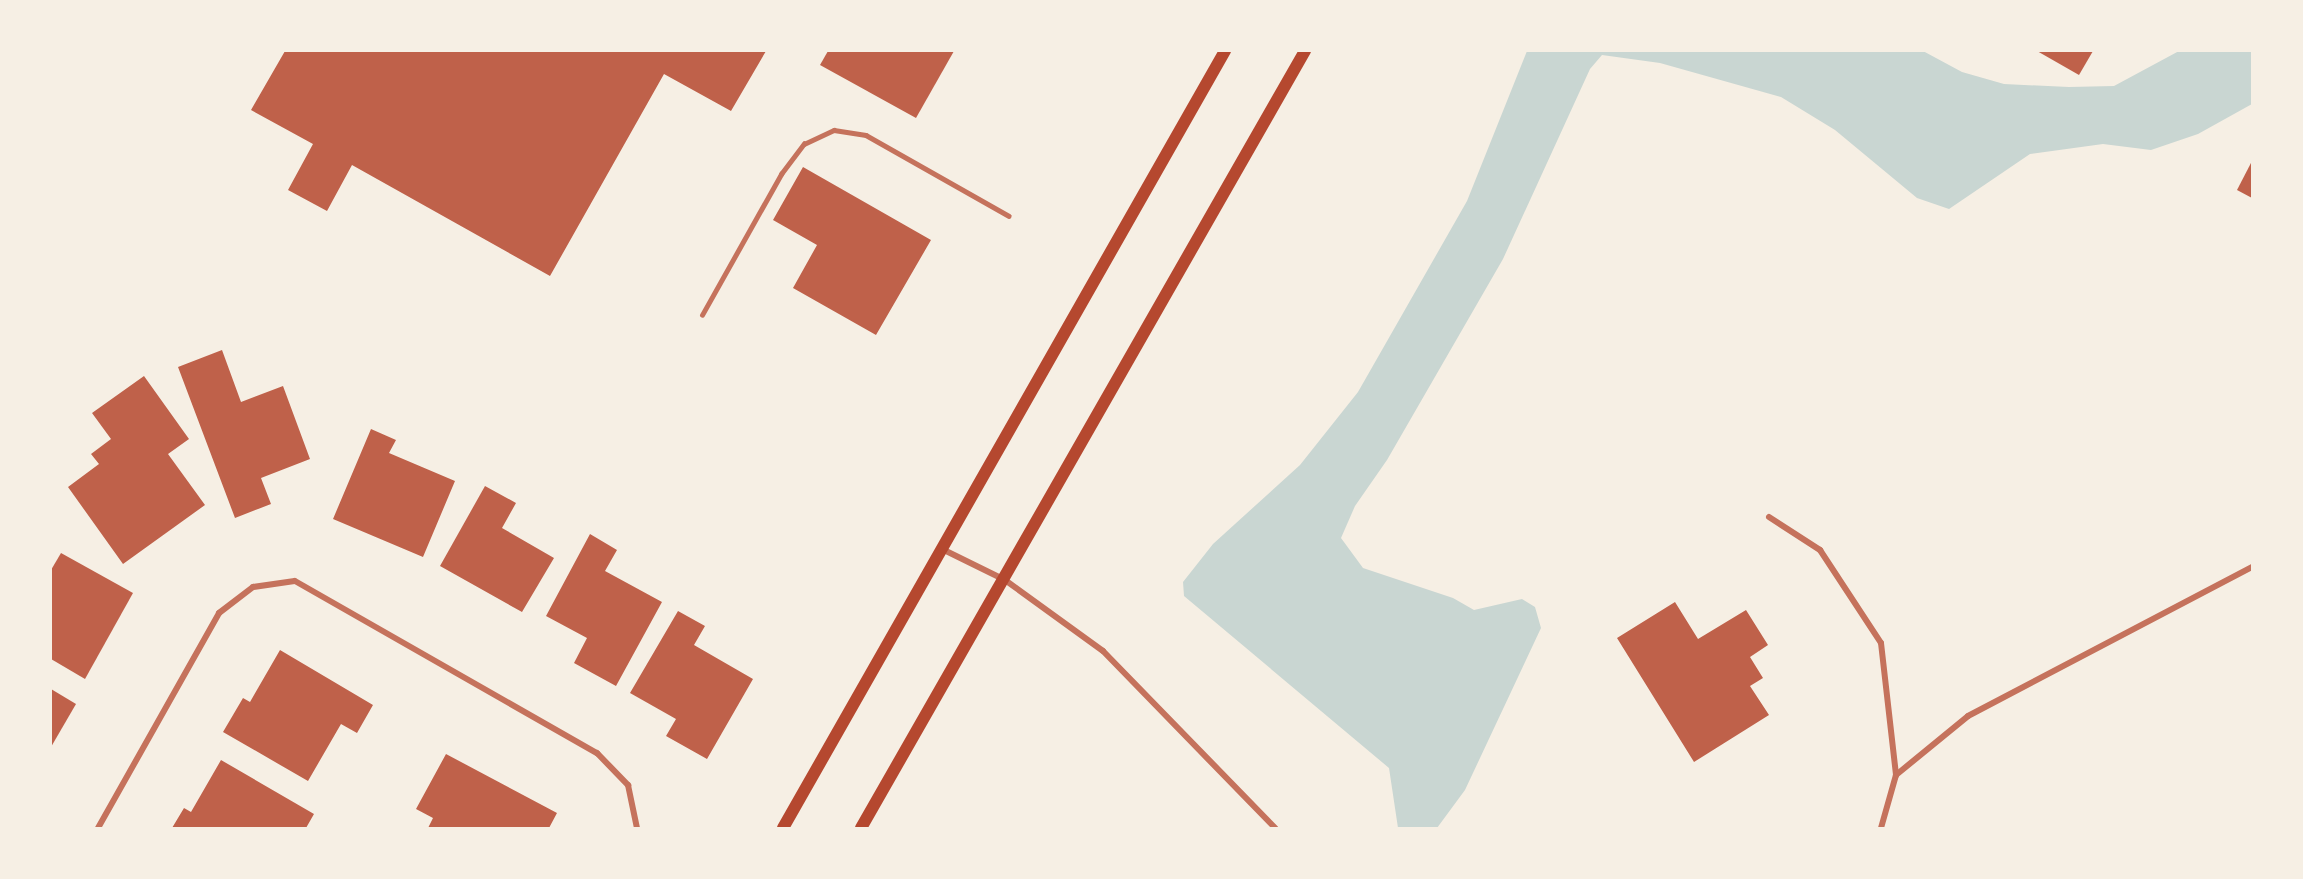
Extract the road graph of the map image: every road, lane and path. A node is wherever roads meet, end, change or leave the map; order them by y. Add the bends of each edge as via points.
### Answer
1 (1225, 51) edge
2 (1305, 51) edge
3 (1009, 216) dead end
4 (702, 315) dead end
5 (1769, 517) dead end
6 (944, 550) junction
7 (2252, 567) edge
8 (1005, 580) junction
9 (1896, 775) junction
10 (98, 828) edge
11 (638, 828) edge
12 (783, 828) edge
13 (861, 828) edge
14 (1275, 828) edge
15 (1881, 828) edge

1 - 6 main road
2 - 8 main road
3 - 4 lane via 866,135 834,130 804,144 781,174
5 - 9 street via 1820,550 1881,643
6 - 8 street
6 - 12 main road
7 - 9 street via 1968,716
8 - 13 main road
8 - 14 street via 1103,651
9 - 15 street
10 - 11 street via 219,613 253,587 295,581 597,753 628,785

